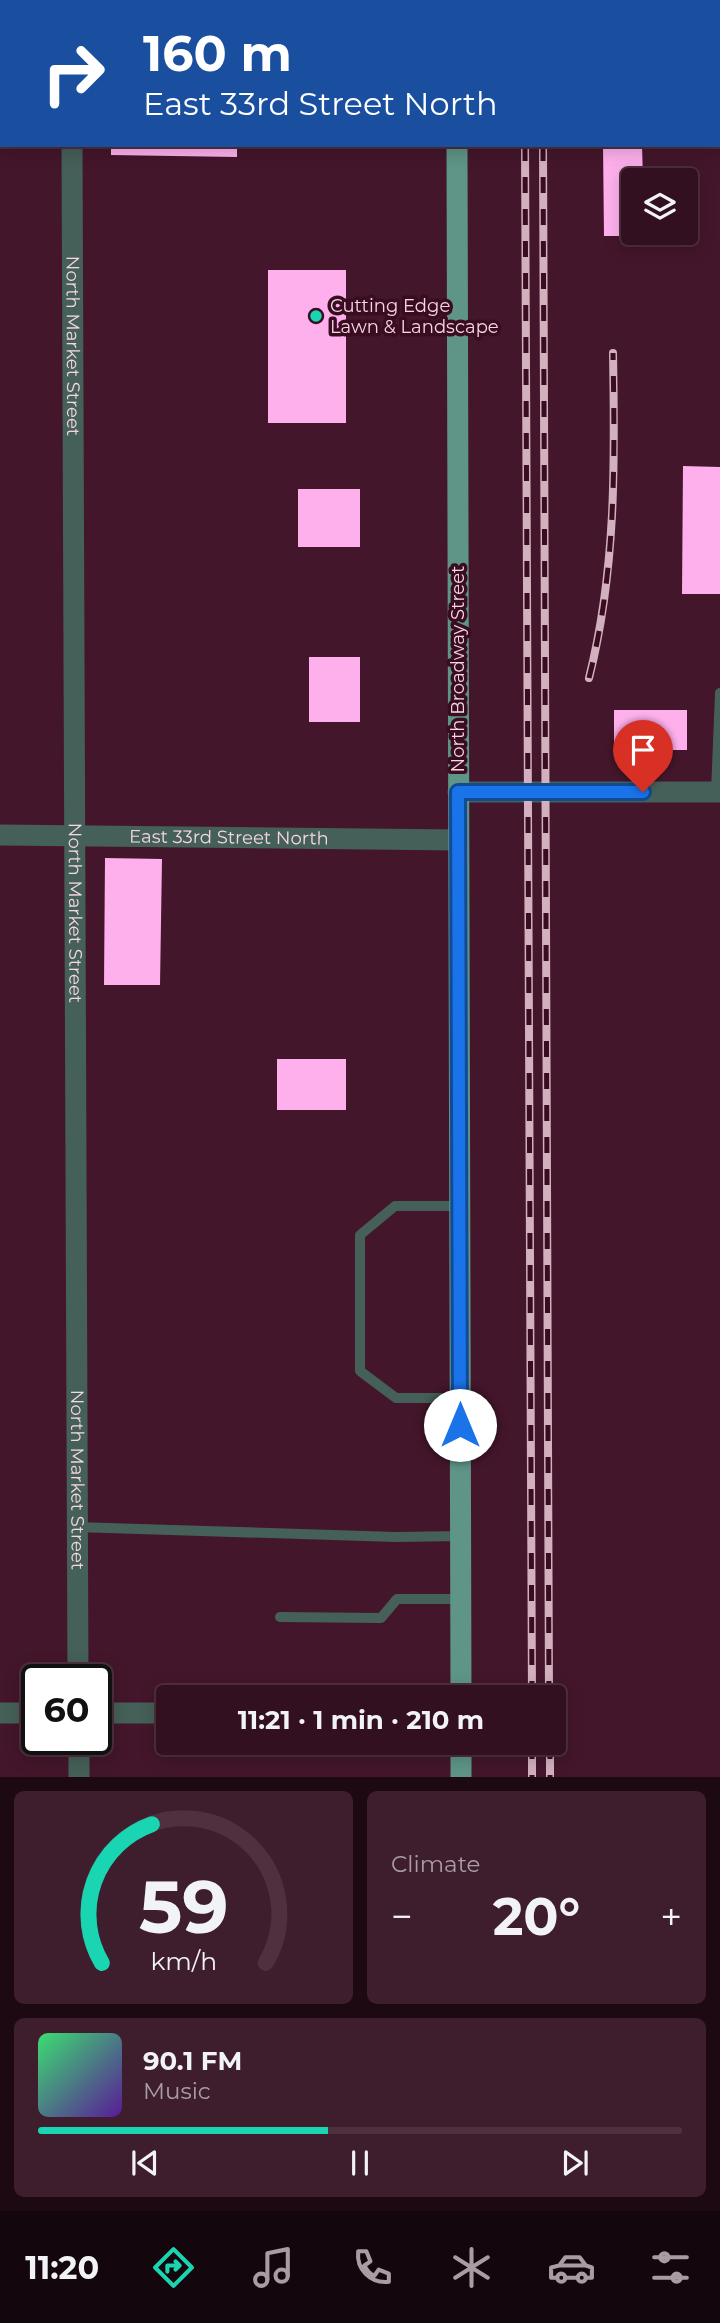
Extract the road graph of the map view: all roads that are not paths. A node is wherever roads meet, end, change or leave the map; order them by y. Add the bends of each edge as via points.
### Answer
1 (72, 147) edge
2 (457, 147) edge
3 (720, 693) edge
4 (458, 792) junction
5 (718, 792) edge
6 (0, 835) edge
7 (74, 836) junction
8 (458, 840) junction
9 (459, 1206) junction
10 (460, 1398) junction
11 (76, 1527) junction
12 (460, 1536) junction
13 (461, 1600) junction
14 (279, 1617) dead end
15 (78, 1664) edge
16 (461, 1685) edge
17 (0, 1713) edge
18 (21, 1713) edge
19 (112, 1713) edge
20 (156, 1713) edge
21 (79, 1755) edge
22 (461, 1755) edge
23 (79, 1777) edge
24 (461, 1777) edge

1 - 7 street, North Market Street
2 - 4 main road, North Broadway Street
3 - 5 lane
4 - 5 street
4 - 8 main road, North Broadway Street
6 - 7 street, East 33rd Street North
7 - 8 street, East 33rd Street North
7 - 11 street, North Market Street
8 - 9 main road, North Broadway Street
9 - 10 main road, North Broadway Street
9 - 10 lane via 395,1206 360,1235 360,1370 396,1398
10 - 12 main road, North Broadway Street
11 - 12 lane
11 - 15 street, North Market Street
12 - 13 main road, North Broadway Street
13 - 14 lane via 397,1599 381,1618
13 - 16 main road, North Broadway Street
17 - 18 street
19 - 20 street
21 - 23 street
22 - 24 main road

